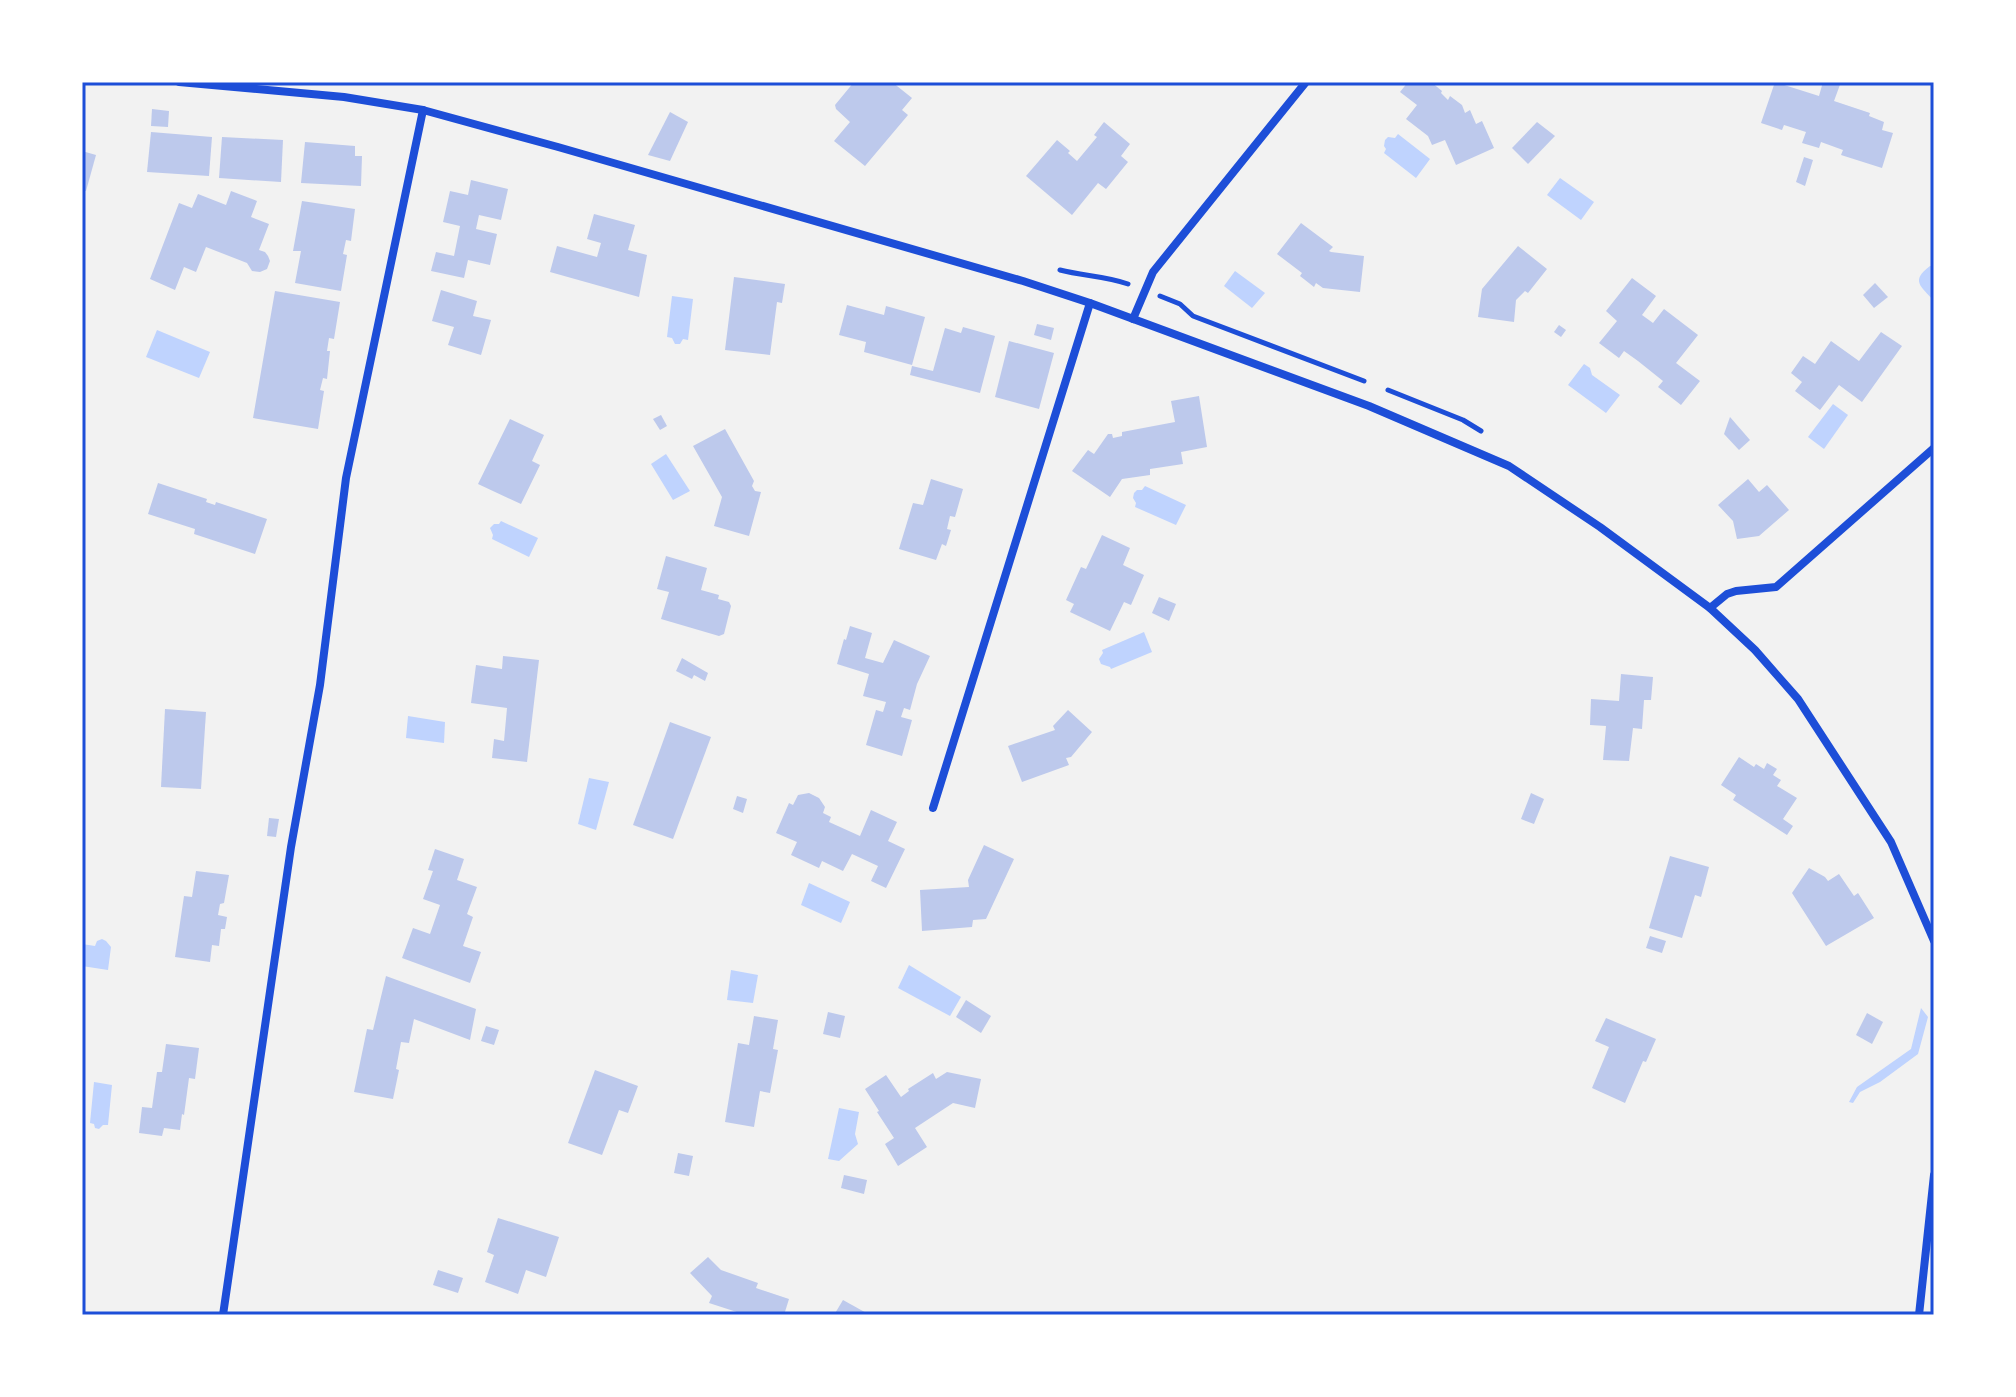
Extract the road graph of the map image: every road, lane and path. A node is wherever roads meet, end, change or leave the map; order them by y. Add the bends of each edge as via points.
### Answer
1 (179, 82) edge
2 (1306, 82) edge
3 (423, 110) junction
4 (1050, 267) dead end
5 (1145, 291) junction
6 (1090, 303) junction
7 (1133, 319) junction
8 (1366, 381) dead end
9 (1380, 387) dead end
10 (1488, 434) dead end
11 (1934, 448) edge
12 (1710, 608) junction
13 (933, 808) dead end
14 (1934, 941) edge
15 (1934, 1175) edge
16 (223, 1315) edge
17 (1919, 1315) edge

1 - 3 street
2 - 5 street via 1153,272
3 - 6 street
3 - 16 street via 346,478 320,685 291,847
4 - 5 path via 1114,279
5 - 7 street
5 - 8 path via 1180,304 1193,316
6 - 7 street
6 - 13 street
7 - 12 street via 1369,406 1509,466
9 - 10 path
11 - 12 street via 1776,587 1727,594
12 - 14 street via 1798,699 1891,842
15 - 17 street

